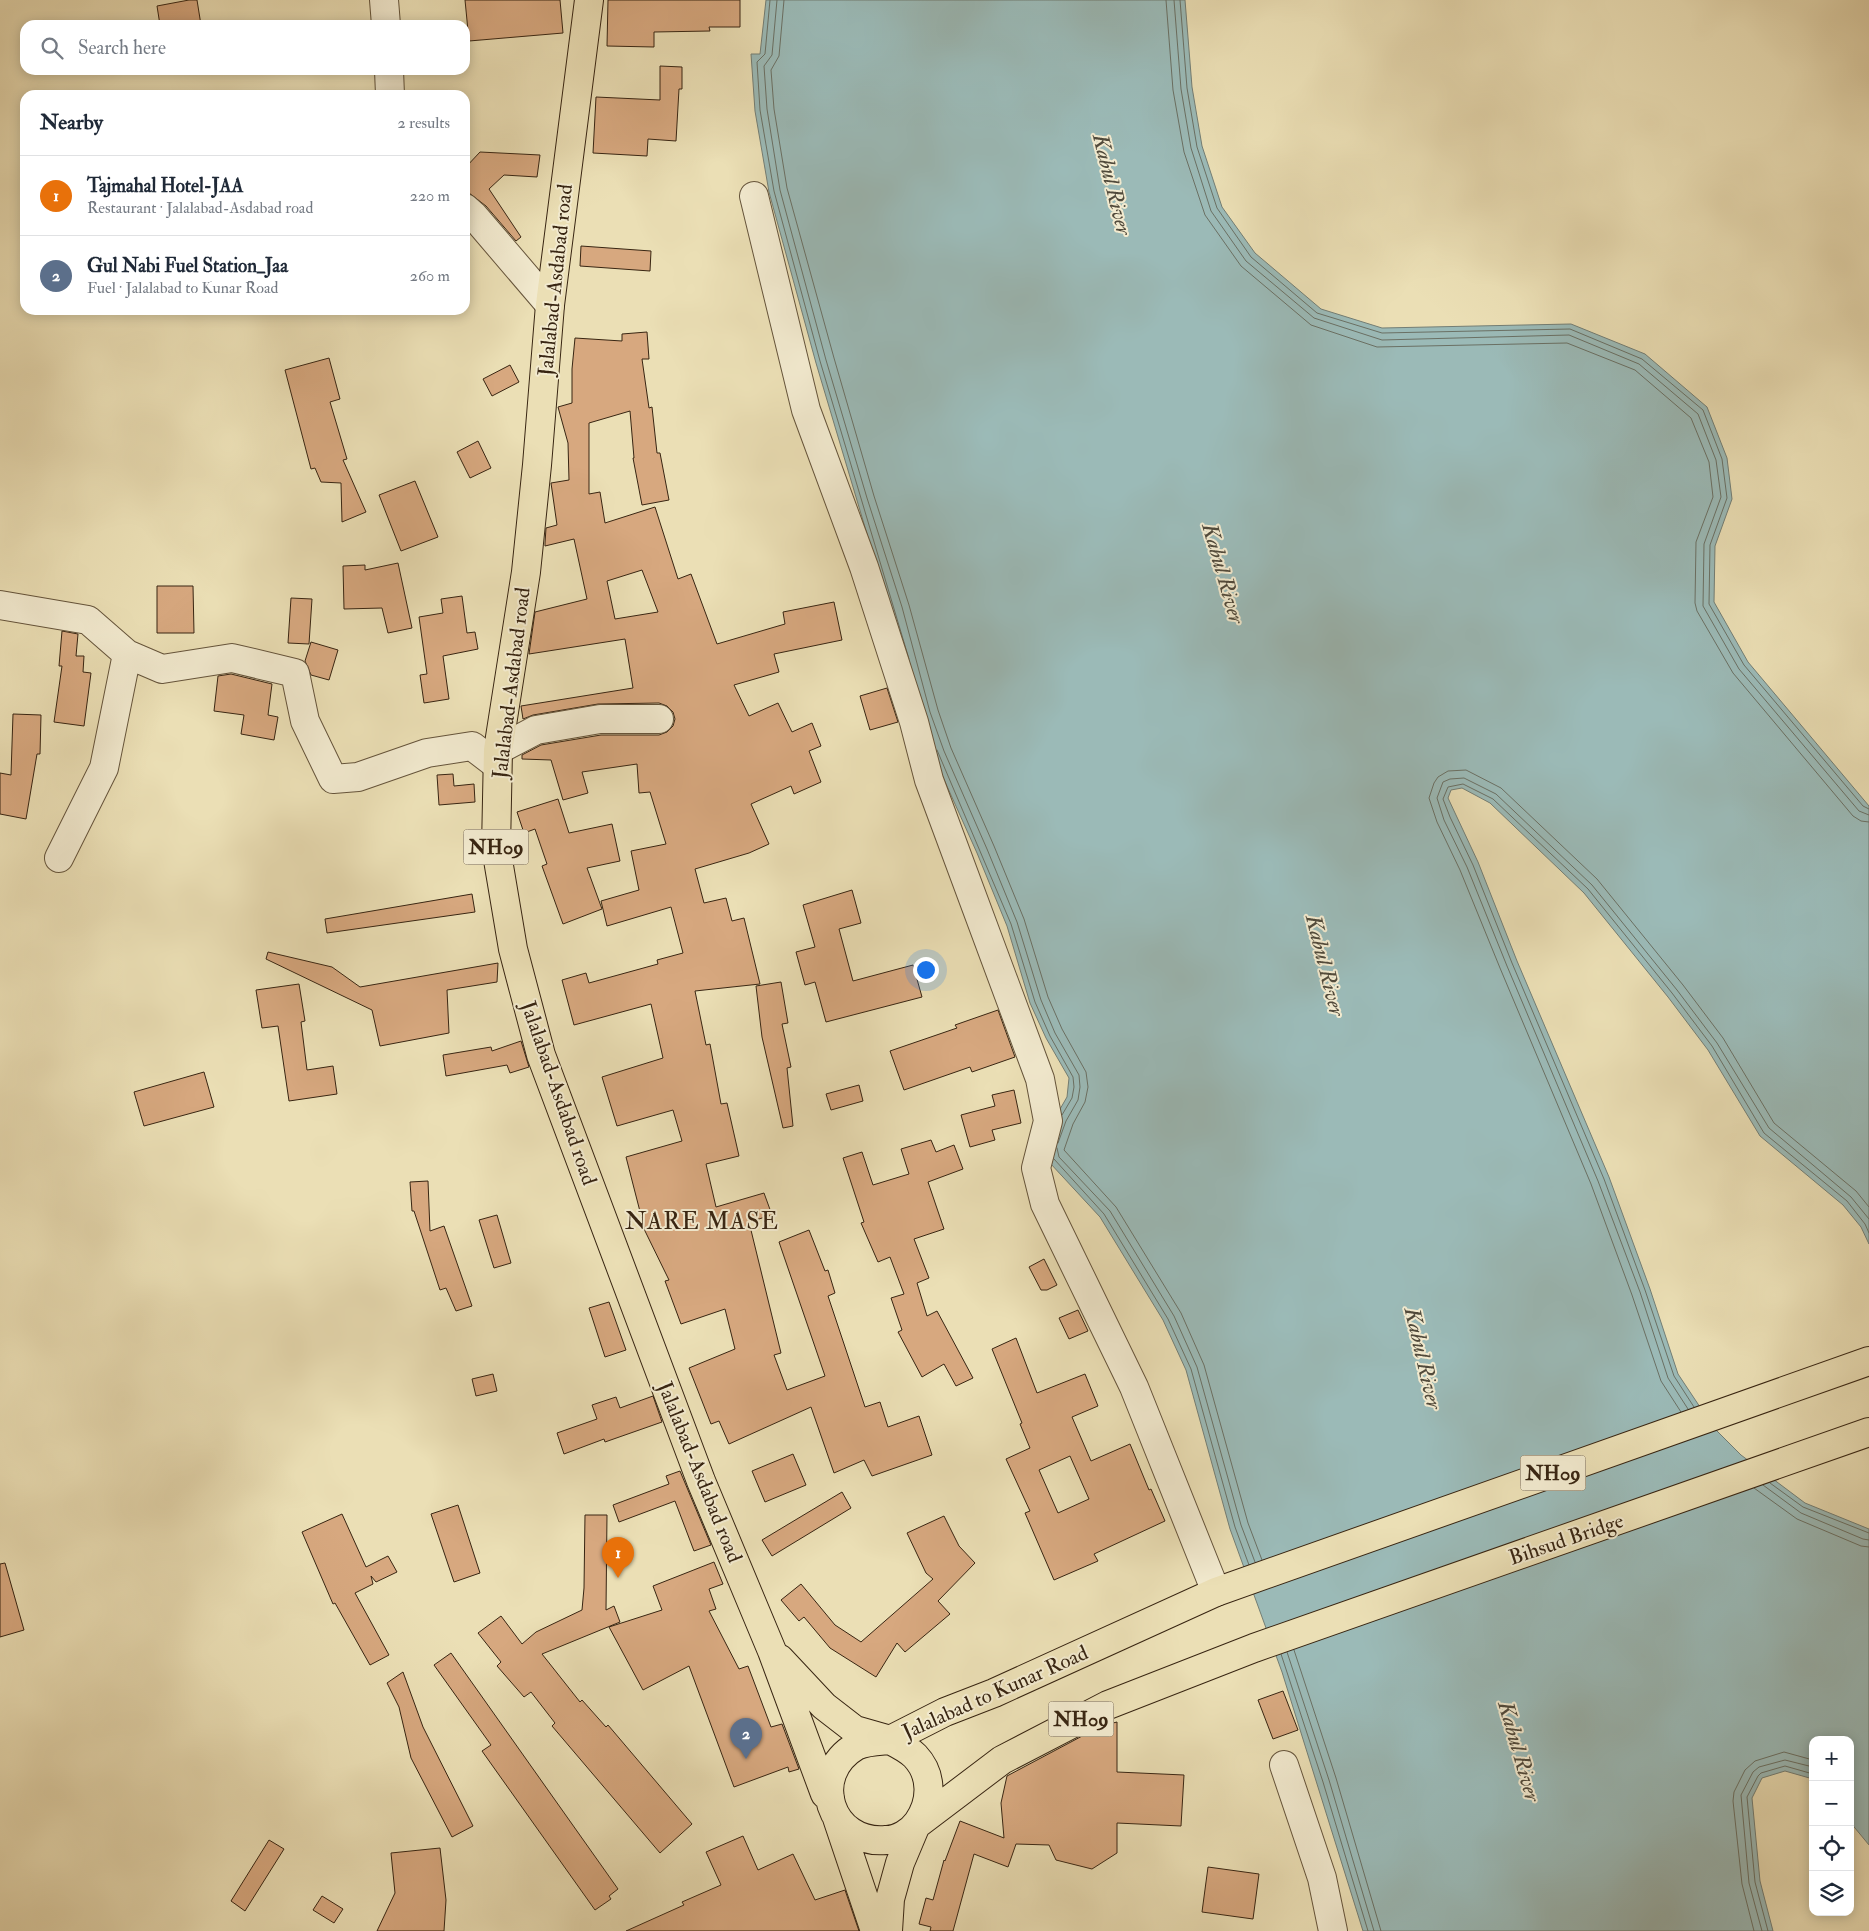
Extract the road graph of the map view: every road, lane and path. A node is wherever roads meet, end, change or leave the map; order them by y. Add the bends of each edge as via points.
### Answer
1 (384, 0) edge
2 (589, 0) edge
3 (386, 20) edge
4 (389, 75) edge
5 (390, 90) edge
6 (754, 196) dead end
7 (470, 212) edge
8 (550, 305) junction
9 (0, 605) edge
10 (127, 654) junction
11 (659, 719) dead end
12 (498, 758) junction
13 (59, 858) dead end
14 (1869, 1361) edge
15 (1869, 1432) edge
16 (1227, 1588) junction
17 (772, 1650) junction
18 (890, 1740) junction
19 (1284, 1765) dead end
20 (833, 1808) junction
21 (916, 1825) junction
22 (875, 1931) edge
23 (888, 1931) edge
24 (1333, 1931) edge

1 - 3 street
2 - 8 main road, Jalalabad-Asdabad road / NH09
4 - 5 street
6 - 16 street via 806,410 864,566 914,722 929,780 1040,1078 1048,1120 1036,1168 1045,1204
7 - 8 street
8 - 12 main road, Jalalabad-Asdabad road / NH09 via 526,572
9 - 10 street via 88,620
10 - 12 street via 162,670 232,658 295,673 305,721 333,779 358,777 427,753 472,746
10 - 13 street via 104,768
11 - 12 street via 600,719 536,730
12 - 17 main road, Jalalabad-Asdabad road / NH09 via 496,848 513,949 541,1055 701,1480
14 - 16 main road, NH09
15 - 21 main road, Bihsud Bridge / NH09 via 1264,1646 1108,1705 1010,1755
16 - 18 main road, Jalalabad to Kunar Road / NH09 via 945,1712
17 - 18 main road, Jalalabad to Kunar Road / NH09 via 824,1706 855,1730
17 - 20 main road, NH09
18 - 20 main road, NH09 via 858,1745 844,1755 830,1782
18 - 21 main road, NH09 via 915,1756 924,1768 929,1798
19 - 24 street via 1322,1878
20 - 21 main road, NH09 via 847,1830 875,1841 891,1840
20 - 22 main road
21 - 23 main road via 890,1899

